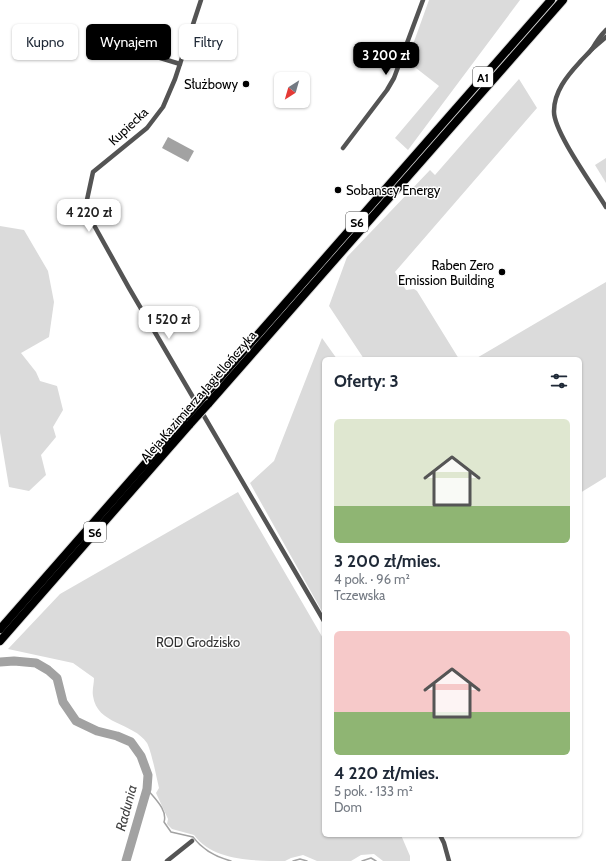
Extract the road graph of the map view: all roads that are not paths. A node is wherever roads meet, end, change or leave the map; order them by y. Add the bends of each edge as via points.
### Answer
1 (201, 0) edge
2 (423, 0) edge
3 (551, 0) edge
4 (564, 0) edge
5 (606, 30) edge
6 (606, 37) edge
7 (592, 49) junction
8 (167, 60) edge
9 (180, 64) junction
10 (343, 148) dead end
11 (412, 165) junction
12 (606, 207) edge
13 (194, 399) dead end
14 (204, 416) dead end
15 (188, 420) junction
16 (322, 618) edge
17 (0, 629) edge
18 (0, 641) edge
19 (441, 837) edge
20 (192, 841) dead end
21 (167, 861) edge
22 (449, 861) edge

1 - 9 street, Kupiecka
2 - 10 street via 394,78
3 - 11 highway, A1
4 - 11 highway, A1
5 - 7 street
6 - 7 street
7 - 12 street via 562,84 556,97 554,118 564,140
8 - 9 street
9 - 13 street, Kupiecka via 167,99 154,120 93,172 85,209
11 - 15 highway, Aleja Kazimierza Jagiellończyka / S6, bridge
14 - 16 street
15 - 17 highway, Aleja Kazimierza Jagiellończyka / S6
15 - 18 highway, Aleja Kazimierza Jagiellończyka / S6
19 - 22 street
20 - 21 street

